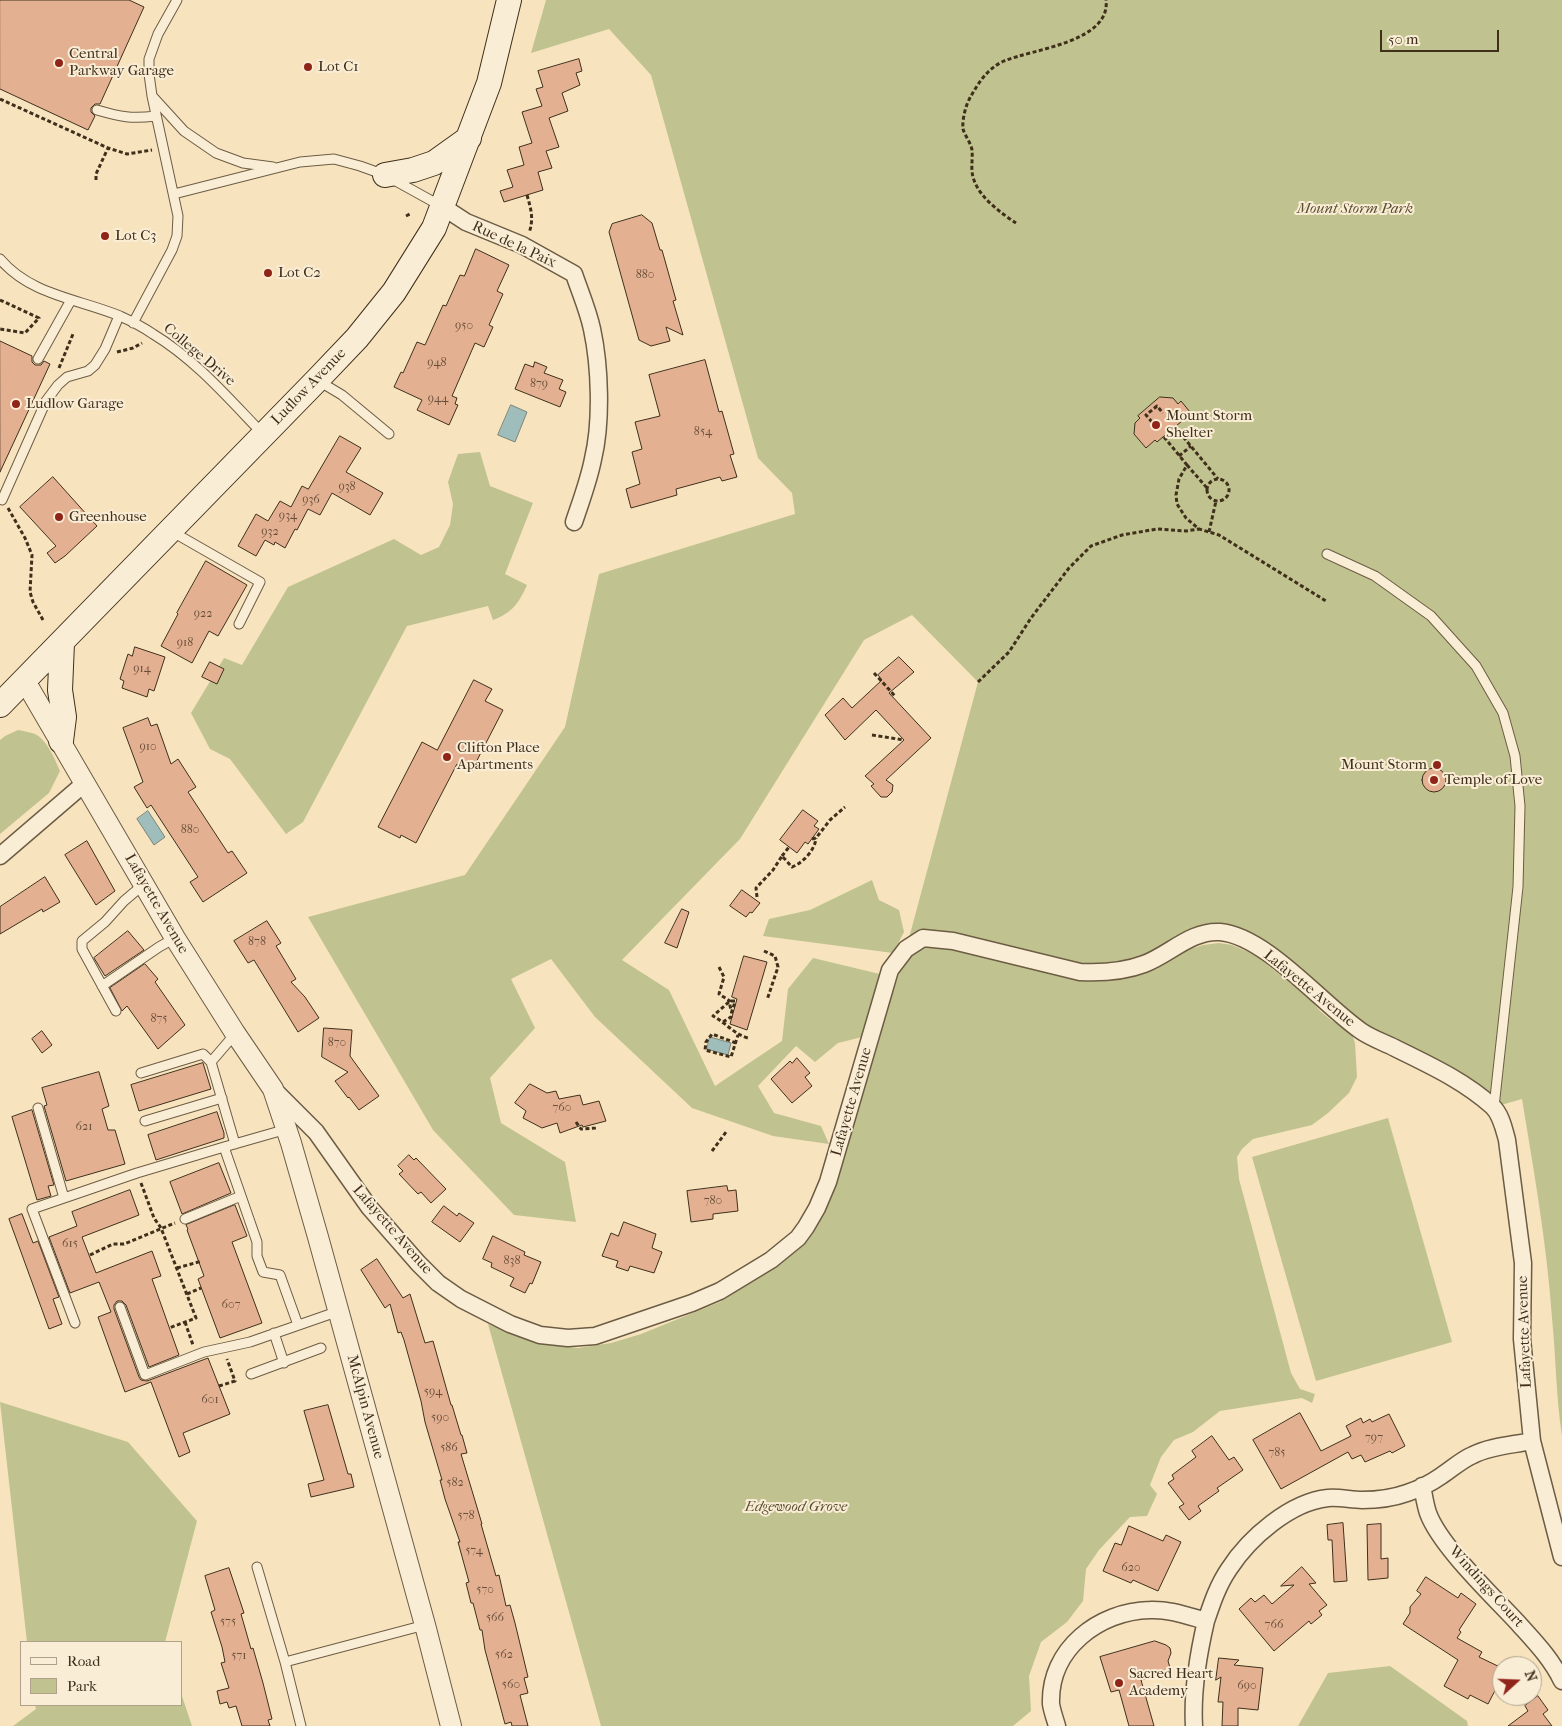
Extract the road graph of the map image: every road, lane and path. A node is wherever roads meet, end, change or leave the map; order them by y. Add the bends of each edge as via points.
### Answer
1 (170, 0) edge
2 (177, 0) edge
3 (509, 0) edge
4 (1106, 0) edge
5 (169, 12) junction
6 (152, 96) junction
7 (0, 99) edge
8 (97, 110) dead end
9 (156, 116) junction
10 (469, 138) junction
11 (108, 148) junction
12 (152, 150) dead end
13 (279, 167) junction
14 (385, 175) junction
15 (96, 180) dead end
16 (174, 194) junction
17 (527, 195) dead end
18 (443, 207) junction
19 (410, 214) dead end
20 (406, 216) dead end
21 (1016, 223) dead end
22 (529, 234) dead end
23 (0, 259) edge
24 (0, 300) edge
25 (72, 300) junction
26 (119, 316) junction
27 (133, 323) junction
28 (0, 330) edge
29 (142, 343) dead end
30 (114, 353) dead end
31 (38, 359) dead end
32 (317, 380) junction
33 (1163, 413) dead end
34 (1152, 422) dead end
35 (1175, 427) dead end
36 (263, 434) junction
37 (389, 434) dead end
38 (1164, 437) dead end
39 (1191, 446) junction
40 (1179, 456) junction
41 (1187, 465) junction
42 (1218, 479) junction
43 (1207, 488) junction
44 (2, 500) joint
45 (1216, 501) junction
46 (574, 522) dead end
47 (1199, 529) junction
48 (171, 531) junction
49 (1209, 532) junction
50 (1327, 554) dead end
51 (1326, 600) dead end
52 (43, 620) dead end
53 (239, 624) dead end
54 (62, 643) junction
55 (874, 673) dead end
56 (25, 681) junction
57 (978, 682) dead end
58 (895, 696) dead end
59 (0, 705) edge
60 (872, 735) dead end
61 (60, 740) junction
62 (904, 740) dead end
63 (85, 783) junction
64 (844, 807) dead end
65 (789, 847) dead end
66 (0, 856) edge
67 (782, 856) junction
68 (144, 884) junction
69 (758, 897) dead end
70 (175, 938) junction
71 (764, 951) dead end
72 (719, 967) dead end
73 (102, 986) junction
74 (767, 1000) dead end
75 (730, 1001) junction
76 (116, 1011) dead end
77 (723, 1022) junction
78 (235, 1033) junction
79 (738, 1035) junction
80 (748, 1038) dead end
81 (736, 1043) junction
82 (211, 1062) junction
83 (141, 1074) dead end
84 (273, 1089) junction
85 (222, 1098) junction
86 (1494, 1107) junction
87 (38, 1108) dead end
88 (145, 1121) dead end
89 (576, 1122) dead end
90 (598, 1128) dead end
91 (287, 1129) junction
92 (726, 1132) dead end
93 (235, 1144) junction
94 (224, 1147) junction
95 (712, 1151) dead end
96 (137, 1173) junction
97 (241, 1196) junction
98 (64, 1198) junction
99 (185, 1219) joint
100 (161, 1228) junction
101 (90, 1255) dead end
102 (202, 1261) dead end
103 (177, 1268) junction
104 (201, 1288) dead end
105 (186, 1294) junction
106 (120, 1306) dead end
107 (338, 1311) junction
108 (185, 1322) junction
109 (75, 1323) dead end
110 (298, 1325) junction
111 (169, 1328) dead end
112 (274, 1334) junction
113 (223, 1348) junction
114 (321, 1348) dead end
115 (197, 1355) junction
116 (284, 1363) junction
117 (251, 1374) dead end
118 (220, 1386) dead end
119 (1532, 1441) junction
120 (1422, 1486) junction
121 (1562, 1557) edge
122 (257, 1567) dead end
123 (1206, 1621) junction
124 (425, 1625) junction
125 (285, 1662) junction
126 (1562, 1680) edge
127 (301, 1726) edge
128 (451, 1726) edge
129 (1057, 1726) edge
130 (1194, 1726) edge

1 - 5 lane
2 - 5 lane
3 - 10 main road, Ludlow Avenue via 489,83
4 - 21 path via 1107,10 1100,23 1080,37 1003,62 981,78 967,103 963,128 972,150 974,181 999,212
5 - 6 lane via 149,59
6 - 9 lane
6 - 13 lane via 184,132 216,153 243,163
7 - 11 path
8 - 9 lane via 122,118
9 - 16 lane
10 - 14 main road via 434,163
10 - 18 main road, Ludlow Avenue
11 - 12 path via 127,154
11 - 15 path
13 - 14 lane via 334,159
13 - 16 lane
14 - 18 lane
16 - 27 lane via 177,236
17 - 22 path via 533,215
18 - 32 main road, Ludlow Avenue via 430,235 394,292
18 - 46 street, Rue de la Paix via 466,222 522,245 574,274 592,328 598,395 594,459
19 - 20 path
23 - 25 lane, College Drive via 27,282
24 - 28 path via 39,318 25,333
25 - 26 lane, College Drive
25 - 31 lane
26 - 27 lane, College Drive
26 - 44 lane via 95,366 67,377 46,401
27 - 36 lane, College Drive via 171,346 200,370
29 - 30 path
32 - 36 main road, Ludlow Avenue
32 - 37 lane via 342,395
33 - 34 path via 1157,406 1146,415
35 - 39 path
36 - 48 main road, Ludlow Avenue
38 - 40 path
39 - 40 path
39 - 42 path
40 - 41 path
41 - 43 path
41 - 47 path via 1177,487 1177,504
42 - 43 path via 1209,483
42 - 45 path via 1228,484 1230,494 1223,501
43 - 45 path via 1209,497
44 - 52 path via 12,513 32,555 30,592
45 - 49 path
47 - 49 path
47 - 57 path via 1157,529 1122,535 1090,546 1068,568 1009,652
48 - 53 lane via 260,582
48 - 54 main road, Ludlow Avenue
49 - 51 path
50 - 86 lane via 1375,576 1431,616 1476,666 1502,712 1515,756 1520,806 1518,887
54 - 56 main road, Ludlow Avenue
54 - 61 main road via 60,690 64,717
55 - 58 path
56 - 59 main road, Ludlow Avenue
56 - 61 street, Lafayette Avenue
60 - 62 path
61 - 63 street, Lafayette Avenue
63 - 66 street
63 - 68 street, Lafayette Avenue
64 - 67 path via 814,839 816,846 802,864 792,867
65 - 67 path
67 - 69 path via 756,888
68 - 70 street, Lafayette Avenue
68 - 73 lane via 82,941 82,949
70 - 73 lane
70 - 78 street, Lafayette Avenue
71 - 74 path via 775,956 778,967
72 - 75 path via 724,977 719,994
73 - 76 lane
75 - 77 path via 735,1001 731,1017
75 - 77 path via 713,1016
77 - 79 path
78 - 82 lane
78 - 84 street, Lafayette Avenue
79 - 80 path
79 - 81 path
81 - 81 path via 712,1034 705,1050 731,1057
82 - 83 lane via 203,1054
82 - 85 lane
84 - 86 street, Lafayette Avenue via 316,1132 369,1207 438,1283 461,1300 510,1324 540,1335 568,1338 595,1336 720,1291 772,1260 798,1238 818,1208 828,1182 890,970 906,949 923,938 953,941 1080,972 1101,972 1144,964 1203,934 1233,934 1276,959 1363,1032 1457,1079
84 - 91 street, McAlpin Avenue
85 - 88 lane
85 - 93 lane
86 - 119 street, Lafayette Avenue via 1507,1140 1523,1263 1522,1339
87 - 98 lane
89 - 90 path via 581,1129
91 - 93 lane
91 - 107 street, McAlpin Avenue
92 - 95 path
93 - 94 lane
94 - 96 lane
94 - 97 lane
96 - 98 lane
96 - 100 path
97 - 99 lane
97 - 110 lane via 257,1242 257,1256 263,1272 280,1275
98 - 109 lane via 32,1209
99 - 100 path
100 - 101 path
100 - 103 path
102 - 103 path
103 - 105 path
104 - 105 path
105 - 108 path via 196,1318
106 - 115 lane via 145,1375
107 - 110 lane
107 - 124 street, McAlpin Avenue
108 - 111 path
108 - 115 path
110 - 112 lane
112 - 113 lane
112 - 116 lane
113 - 115 lane
113 - 118 path via 235,1381
114 - 116 lane
116 - 117 lane
119 - 120 street via 1474,1454
119 - 121 street, Lafayette Avenue
120 - 123 street via 1388,1498 1322,1499 1302,1504 1286,1513 1263,1531 1229,1569 1215,1594
120 - 126 street, Windings Court via 1428,1514 1454,1553 1540,1646
122 - 125 lane
123 - 129 street via 1152,1610 1131,1612 1093,1627 1077,1639 1057,1668 1051,1706
123 - 130 street via 1194,1692
124 - 125 lane
124 - 128 street, McAlpin Avenue
125 - 127 lane

